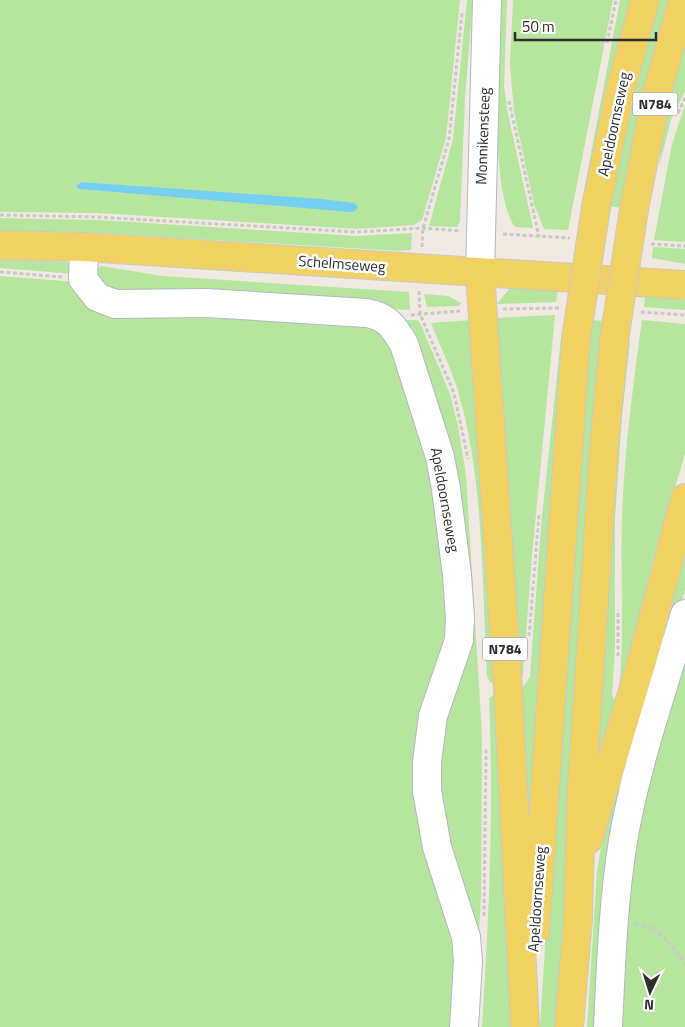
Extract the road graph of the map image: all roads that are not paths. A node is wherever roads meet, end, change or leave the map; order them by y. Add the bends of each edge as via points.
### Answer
1 (645, 0) edge
2 (683, 0) edge
3 (474, 5) edge
4 (0, 244) edge
5 (84, 247) junction
6 (480, 273) junction
7 (685, 285) edge
8 (685, 498) edge
9 (685, 614) edge
10 (580, 865) junction
11 (464, 1027) edge
12 (526, 1027) edge
13 (569, 1027) edge
14 (608, 1027) edge

1 - 12 main road, Apeldoornseweg / N784, bridge via 596,207 576,338
2 - 10 main road, N784, bridge via 657,93 634,209 614,341 582,783
3 - 6 street, Monnikensteeg
4 - 5 main road, Schelmseweg
5 - 6 main road, Schelmseweg
5 - 11 street, Apeldoornseweg via 83,279 97,296 115,304 216,304 377,314 395,328 404,344 440,457 457,574 459,640 433,716 427,791 437,847 466,937 468,961
6 - 7 main road, Schelmseweg
6 - 12 main road, N784
8 - 10 main road, N784 via 602,799
9 - 14 street via 654,712 624,840 614,919
10 - 13 main road, N784

